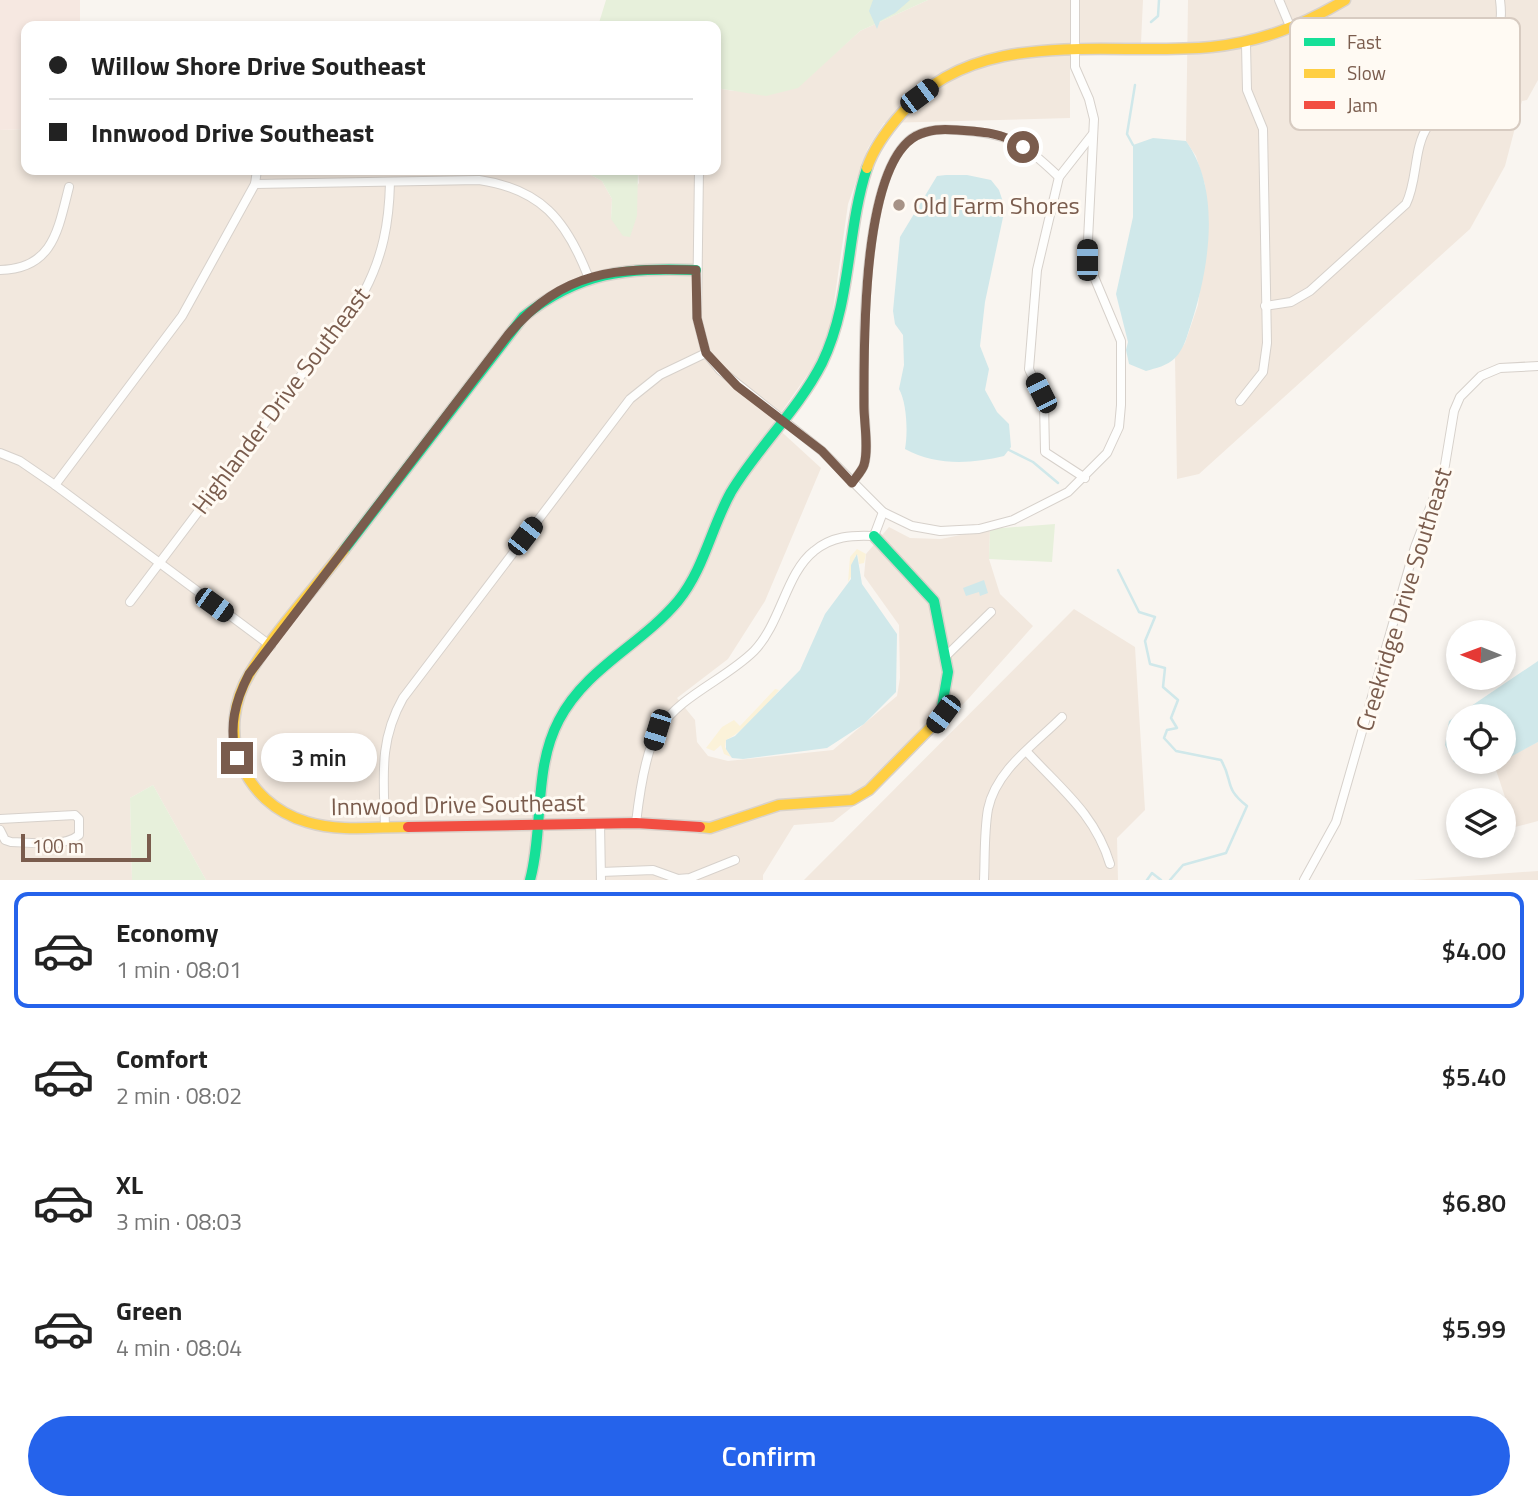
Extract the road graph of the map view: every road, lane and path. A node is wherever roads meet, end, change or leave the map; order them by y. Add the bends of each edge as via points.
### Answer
1 (1075, 0) edge
2 (1279, 0) edge
3 (1345, 0) edge
4 (1500, 0) edge
5 (1314, 18) edge
6 (1502, 18) edge
7 (1290, 26) edge
8 (1290, 32) edge
9 (1246, 44) junction
10 (1074, 50) junction
11 (1427, 130) edge
12 (1092, 135) junction
13 (256, 175) edge
14 (699, 175) edge
15 (1059, 177) junction
16 (390, 183) junction
17 (255, 184) junction
18 (69, 187) dead end
19 (0, 270) edge
20 (696, 270) junction
21 (588, 276) junction
22 (1265, 306) junction
23 (706, 353) junction
24 (1538, 366) edge
25 (1240, 401) dead end
26 (783, 421) junction
27 (0, 453) edge
28 (1085, 478) junction
29 (852, 483) junction
30 (55, 485) junction
31 (883, 512) junction
32 (874, 536) junction
33 (157, 564) junction
34 (130, 602) dead end
35 (991, 612) dead end
36 (271, 646) junction
37 (945, 657) junction
38 (1062, 717) dead end
39 (1027, 752) junction
40 (0, 819) edge
41 (636, 822) junction
42 (600, 823) junction
43 (539, 825) junction
44 (385, 828) junction
45 (0, 830) edge
46 (734, 860) dead end
47 (1110, 864) dead end
48 (601, 876) edge
49 (530, 880) edge
50 (984, 880) edge
51 (1304, 880) edge

1 - 10 street
2 - 7 street
3 - 5 street
4 - 6 street
8 - 9 street
9 - 10 street
9 - 22 street via 1247,89 1263,129
10 - 12 street via 1079,80 1090,99
10 - 26 street via 1013,52 973,62 947,75 896,118 864,169 840,317 829,347
11 - 22 street via 1406,204 1310,291 1291,302
12 - 15 street
12 - 28 street via 1087,260 1121,341 1121,405 1114,441
13 - 17 street
14 - 20 street
15 - 28 street via 1037,270 1029,369 1044,402 1045,452
15 - 29 street via 1007,136 989,132 934,129 914,137 898,152 881,190 872,235 864,356 864,465
16 - 17 street
16 - 21 street via 479,180 510,186 546,206 559,220 575,243
16 - 33 street, Highlander Drive Southeast via 386,238 364,292
17 - 30 street via 182,316
18 - 19 street via 45,254 23,268
20 - 21 street, Innwood Drive Southeast via 636,269
20 - 23 street via 697,318
21 - 36 street, Innwood Drive Southeast via 545,298 508,335
22 - 25 street via 1264,372
23 - 26 street via 737,386
23 - 44 street via 660,376 630,399 402,698 388,726 384,749
24 - 51 street, Creekridge Drive Southeast via 1500,368 1482,376 1454,411 1444,471 1415,547 1336,822
26 - 29 street via 822,451
26 - 43 street via 730,496 705,558 684,594 662,618 594,671 567,705 543,764
27 - 30 street
28 - 31 street via 1042,508 979,529 925,529
29 - 31 street
30 - 33 street
31 - 32 street
32 - 37 street, Innwood Drive Southeast via 933,601
32 - 41 street via 851,535 813,551 797,570 778,616 754,651 657,730
33 - 34 street, Highlander Drive Southeast
33 - 36 street
35 - 37 street
36 - 44 street, Innwood Drive Southeast via 249,674 237,701 233,738 244,776 263,801 288,818 318,826
37 - 41 street, Innwood Drive Southeast via 948,672 943,714 904,757 852,800 779,805 710,828
38 - 39 street
39 - 47 street via 1090,818 1103,839
39 - 50 street via 1002,778 991,800
40 - 45 street via 75,815 81,826 72,841 58,842 11,842
41 - 42 street, Innwood Drive Southeast
42 - 43 street, Innwood Drive Southeast
42 - 48 street
43 - 44 street, Innwood Drive Southeast
43 - 49 street
46 - 48 street via 690,878 678,879 653,870

